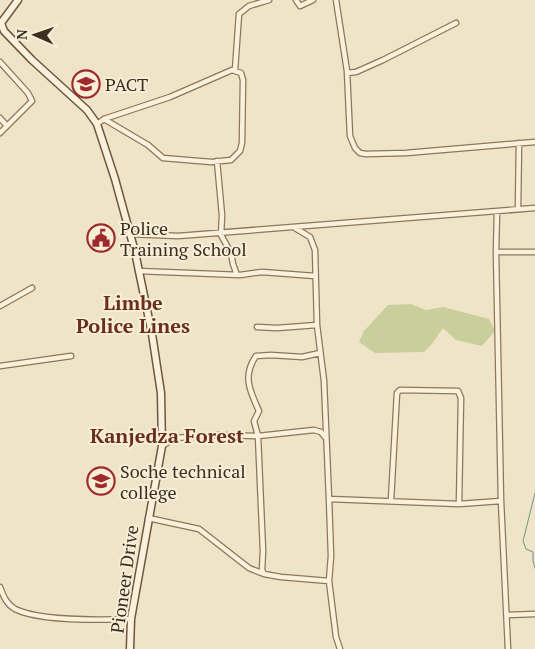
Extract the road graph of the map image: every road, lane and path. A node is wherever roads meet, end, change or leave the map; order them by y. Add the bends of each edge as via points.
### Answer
1 (18, 0) edge
2 (269, 0) edge
3 (296, 0) edge
4 (314, 0) edge
5 (336, 0) edge
6 (0, 23) edge
7 (456, 23) dead end
8 (2, 33) edge
9 (0, 62) edge
10 (235, 70) junction
11 (347, 73) junction
12 (0, 118) edge
13 (104, 120) junction
14 (97, 124) junction
15 (8, 126) junction
16 (0, 133) edge
17 (535, 142) edge
18 (519, 143) junction
19 (217, 161) junction
20 (518, 208) junction
21 (535, 208) edge
22 (497, 212) junction
23 (295, 228) junction
24 (222, 233) junction
25 (129, 234) junction
26 (496, 252) junction
27 (535, 252) edge
28 (138, 271) junction
29 (237, 275) junction
30 (315, 276) junction
31 (32, 288) dead end
32 (0, 306) edge
33 (317, 325) junction
34 (257, 327) dead end
35 (320, 353) junction
36 (71, 356) dead end
37 (0, 366) edge
38 (258, 436) junction
39 (325, 438) junction
40 (162, 446) junction
41 (329, 499) junction
42 (391, 500) junction
43 (501, 501) junction
44 (459, 504) junction
45 (148, 518) junction
46 (264, 574) junction
47 (329, 581) junction
48 (0, 587) edge
49 (535, 614) edge
50 (507, 615) junction
51 (131, 619) junction
52 (130, 649) edge
53 (340, 649) edge
54 (508, 649) edge

1 - 6 street
2 - 10 street via 249,6 239,14
3 - 4 street via 300,6
5 - 11 street
6 - 8 street, Pioneer Drive
7 - 11 street via 383,60
8 - 14 street, Pioneer Drive via 87,110
9 - 15 street via 32,101
10 - 13 street
10 - 19 street via 241,72 243,80 240,151 231,160
11 - 18 street via 350,136 360,153 406,153
12 - 15 street
13 - 14 street
13 - 19 street via 148,145 163,158
14 - 25 street, Pioneer Drive
15 - 16 street
17 - 18 street
18 - 20 street
19 - 24 street
20 - 21 street
20 - 22 street
22 - 23 street
22 - 26 street
23 - 24 street
23 - 30 street via 310,237 314,244
24 - 25 street via 178,236
24 - 29 street
25 - 28 street, Pioneer Drive
26 - 27 street
26 - 43 street
28 - 29 street
28 - 40 street, Pioneer Drive via 161,393
29 - 30 street via 262,272
30 - 33 street
31 - 32 street
33 - 34 street
33 - 35 street
35 - 38 street via 302,357 255,357 249,372 249,388 259,410 254,421
35 - 39 street
36 - 37 street
38 - 39 street via 314,430
38 - 40 street via 217,434 175,438
38 - 46 street
39 - 41 street
40 - 45 street, Pioneer Drive
41 - 42 street
41 - 47 street
42 - 44 street
42 - 44 street via 397,393 400,390 458,391 461,398
43 - 44 street
43 - 50 street
45 - 46 street via 199,529 250,568
45 - 51 street, Pioneer Drive
46 - 47 street
47 - 53 street
48 - 51 street via 4,599 13,608 33,614
49 - 50 street
50 - 54 street
51 - 52 street, Pioneer Drive

